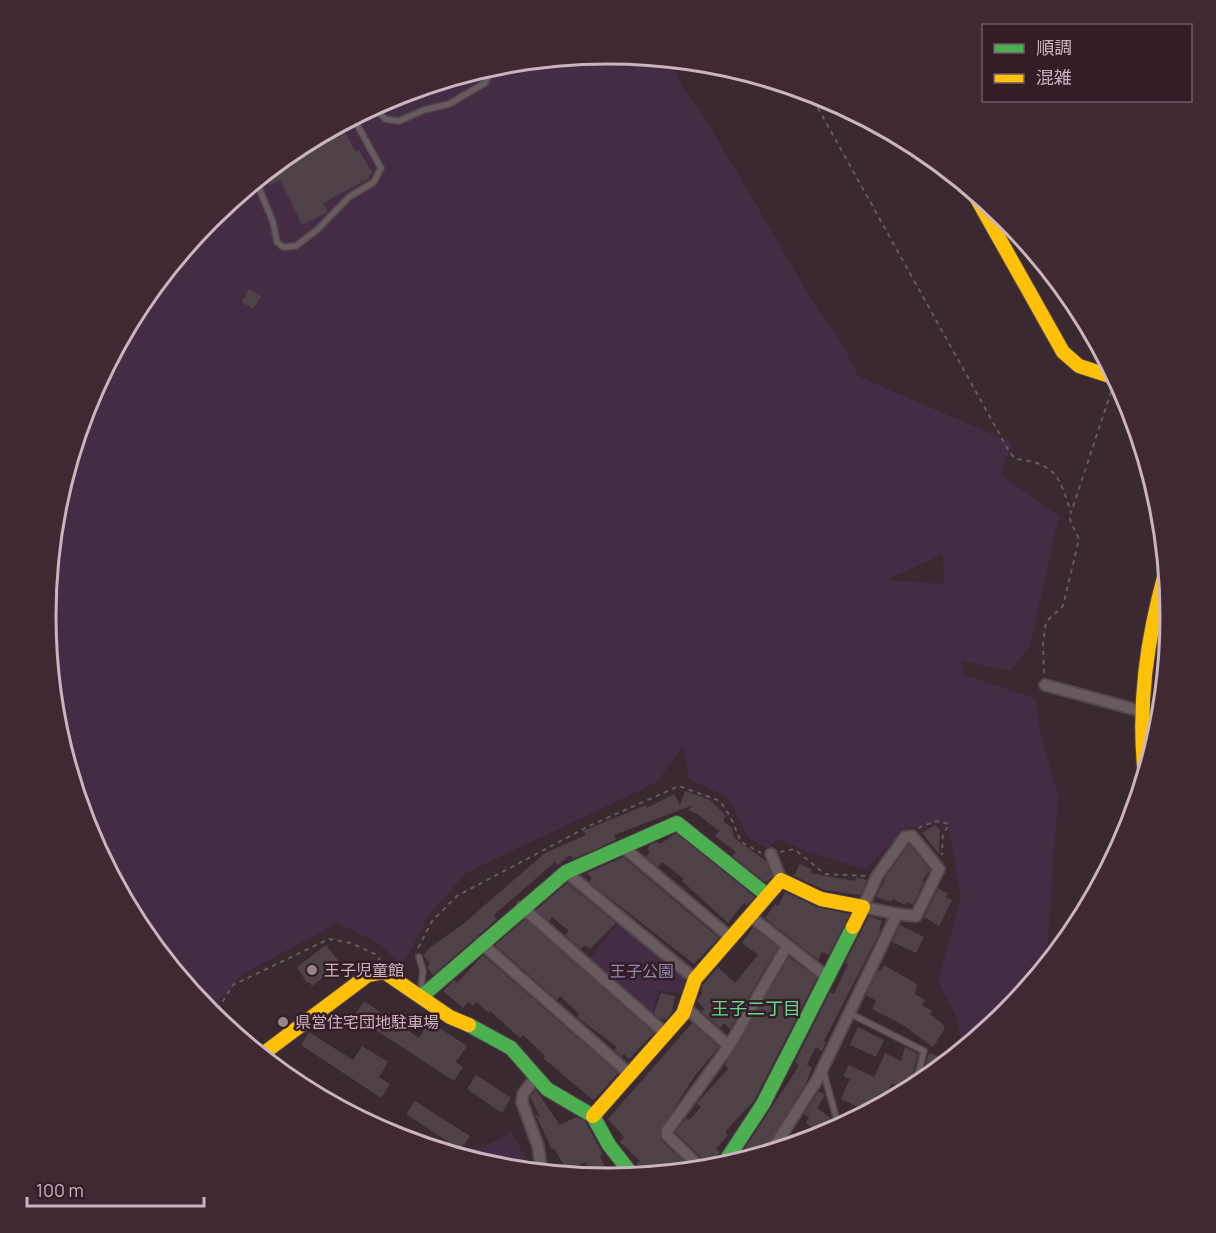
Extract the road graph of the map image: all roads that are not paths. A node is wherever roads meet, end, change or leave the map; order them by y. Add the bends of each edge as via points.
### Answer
1 (487, 78) edge
2 (380, 114) edge
3 (357, 125) edge
4 (259, 189) edge
5 (985, 213) edge
6 (1105, 374) edge
7 (1159, 597) edge
8 (1045, 685) road end
9 (1141, 711) junction
10 (1142, 759) edge
11 (623, 847) junction
12 (771, 854) road end
13 (566, 872) junction
14 (781, 879) junction
15 (767, 895) junction
16 (522, 907) junction
17 (863, 907) junction
18 (897, 914) junction
19 (750, 916) junction
20 (730, 937) junction
21 (481, 943) junction
22 (787, 946) junction
23 (419, 957) road end
24 (826, 976) junction
25 (695, 979) junction
26 (423, 994) junction
27 (686, 1008) junction
28 (849, 1013) junction
29 (666, 1034) junction
30 (729, 1046) junction
31 (267, 1051) edge
32 (822, 1066) junction
33 (630, 1074) junction
34 (918, 1074) edge
35 (535, 1078) junction
36 (593, 1116) junction
37 (837, 1119) edge
38 (777, 1143) edge
39 (730, 1155) edge
40 (694, 1162) edge
41 (541, 1165) edge
42 (627, 1168) edge

1 - 2 lane via 449,104 399,121 385,119
3 - 4 lane via 381,168 374,182 349,196 296,246 282,247 276,242 273,222
5 - 6 street via 1063,352 1079,366
7 - 9 street via 1148,644
8 - 9 street
9 - 10 street
11 - 13 street
11 - 15 street via 677,823
11 - 20 street
12 - 14 street
13 - 16 street
13 - 25 street
14 - 15 street
14 - 17 street via 821,899
15 - 19 street
16 - 21 street
16 - 29 street
17 - 18 street
17 - 18 street via 873,882 905,837 912,836 939,868 916,916
17 - 24 street
18 - 28 street
19 - 20 street
19 - 22 street
20 - 25 street
21 - 26 street
21 - 33 street
22 - 24 street
22 - 30 street
23 - 26 lane
24 - 39 street via 763,1104
25 - 27 street
26 - 31 street via 381,972 368,975
26 - 35 street via 450,1017 511,1048
27 - 29 street
27 - 30 street
28 - 32 street
28 - 34 lane via 924,1051
29 - 33 street
30 - 40 street via 667,1131
32 - 37 lane
32 - 38 street
33 - 36 street
35 - 36 street
35 - 41 street via 522,1102
36 - 42 street

